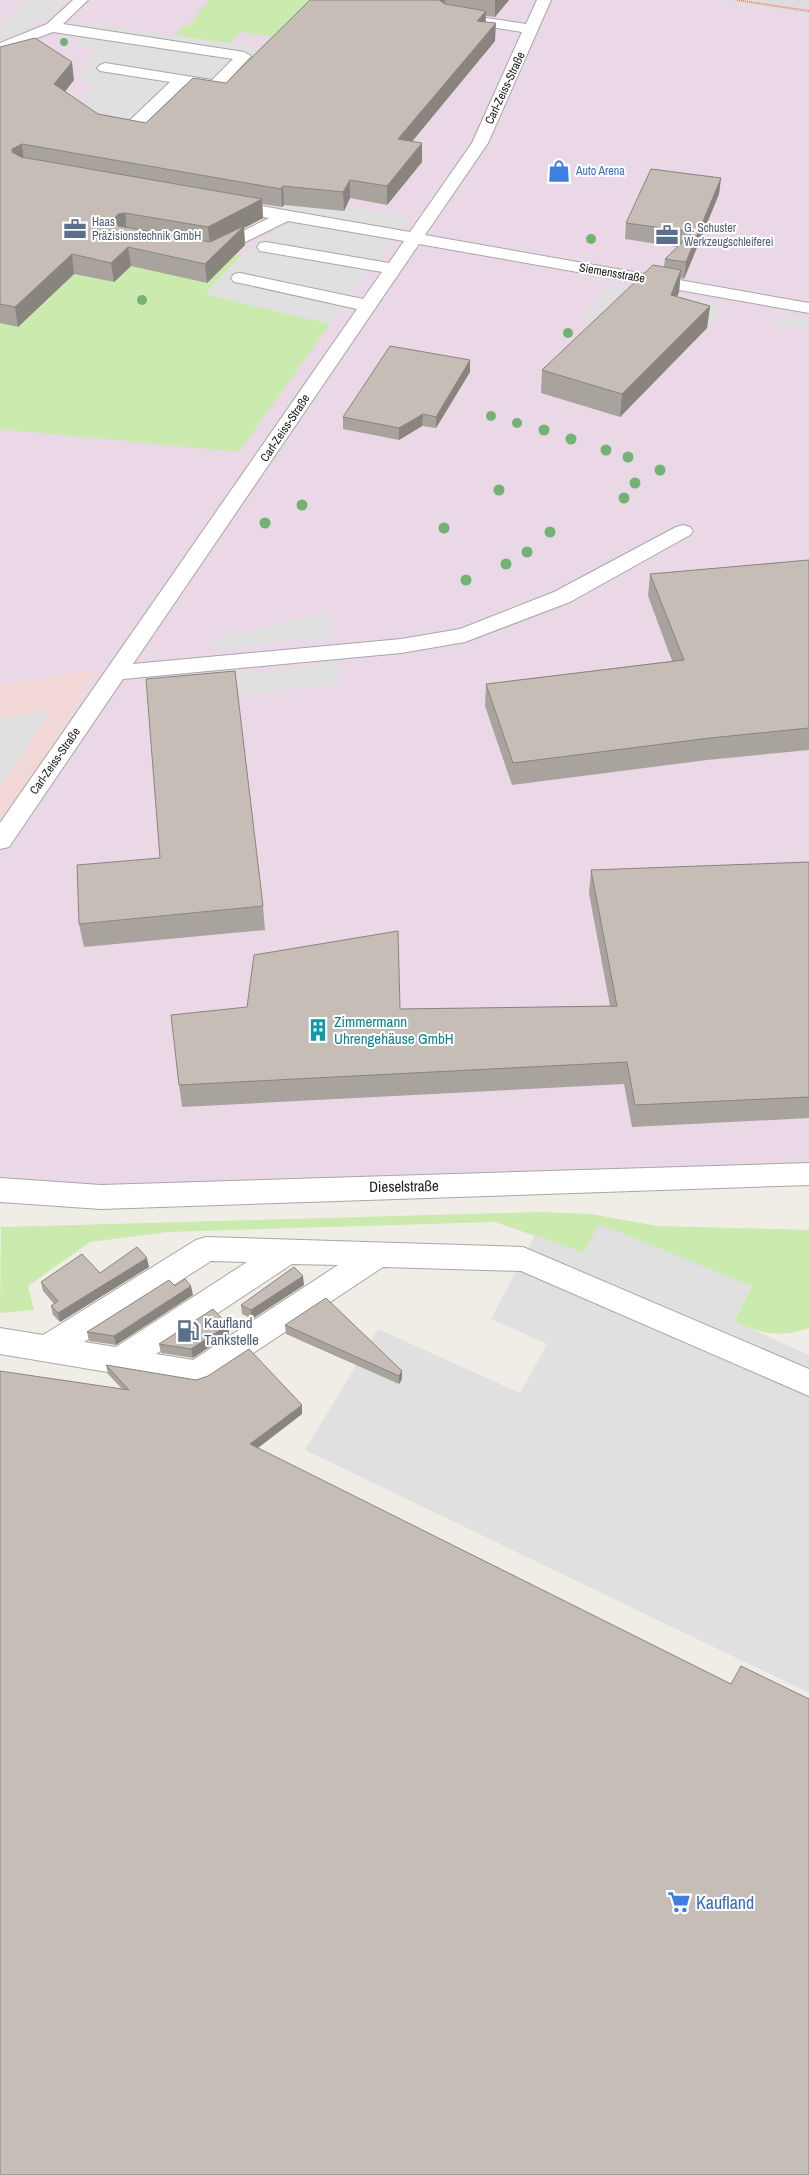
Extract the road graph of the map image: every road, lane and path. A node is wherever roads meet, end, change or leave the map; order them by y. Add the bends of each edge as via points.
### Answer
1 (81, 0) edge
2 (544, 0) edge
3 (737, 0) edge
4 (809, 11) edge
5 (445, 16) edge
6 (52, 27) junction
7 (532, 29) junction
8 (0, 48) edge
9 (105, 68) dead end
10 (181, 80) junction
11 (134, 125) edge
12 (208, 202) edge
13 (285, 216) junction
14 (415, 238) junction
15 (266, 247) dead end
16 (193, 251) edge
17 (393, 270) junction
18 (240, 278) dead end
19 (369, 306) junction
20 (809, 308) edge
21 (684, 531) dead end
22 (116, 673) junction
23 (0, 841) edge
24 (809, 1174) edge
25 (0, 1190) edge
26 (286, 1252) junction
27 (377, 1255) junction
28 (0, 1341) edge
29 (47, 1348) junction
30 (120, 1361) junction
31 (809, 1383) edge

1 - 6 street
2 - 7 street, Carl-Zeiss-Straße
3 - 4 path
5 - 7 street
6 - 8 street
6 - 10 street via 244,56 216,85
7 - 14 street, Carl-Zeiss-Straße via 480,143
9 - 10 street
10 - 11 street
12 - 13 street, Siemensstraße
13 - 14 street, Siemensstraße
13 - 16 street via 212,254
14 - 17 street, Carl-Zeiss-Straße
14 - 20 street, Siemensstraße
15 - 17 street
17 - 19 street, Carl-Zeiss-Straße
18 - 19 street
19 - 22 street, Carl-Zeiss-Straße
21 - 22 street via 562,597 465,635 401,646
22 - 23 street, Carl-Zeiss-Straße
24 - 25 street, Dieselstraße via 101,1197
26 - 27 street
26 - 29 street via 206,1249
26 - 30 street
27 - 30 street via 197,1374
27 - 31 street via 523,1259
28 - 29 street
29 - 30 street

